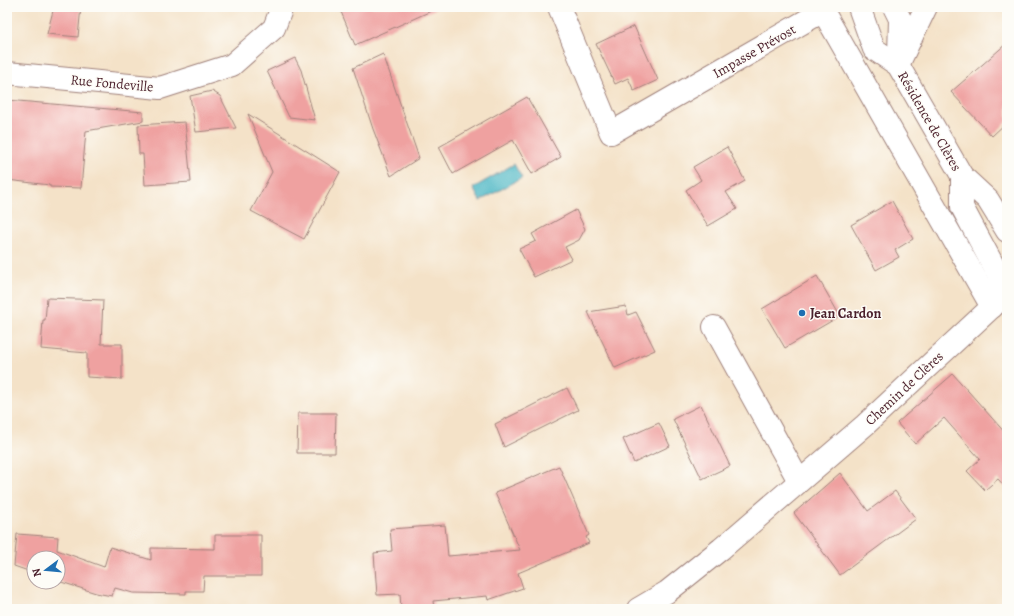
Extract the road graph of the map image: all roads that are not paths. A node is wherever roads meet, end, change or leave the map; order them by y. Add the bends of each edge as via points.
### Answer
1 (282, 7) edge
2 (559, 7) edge
3 (859, 7) edge
4 (894, 7) edge
5 (926, 7) edge
6 (898, 65) junction
7 (7, 73) edge
8 (962, 176) junction
9 (1007, 231) edge
10 (1002, 297) edge
11 (714, 327) dead end
12 (799, 481) junction
13 (638, 609) edge

1 - 7 street, Rue Fondeville via 274,28 232,65 160,88
2 - 10 street, Impasse Prévost via 611,133 823,11
3 - 6 street, Résidence de Clères via 874,49
4 - 6 street, Résidence de Clères via 900,19
5 - 6 street, Résidence de Clères
6 - 8 street, Résidence de Clères
8 - 9 street, Résidence de Clères via 988,200
8 - 10 street, Résidence de Clères via 962,207
10 - 12 street, Chemin de Clères via 865,425
11 - 12 street
12 - 13 street, Chemin de Clères via 667,592

